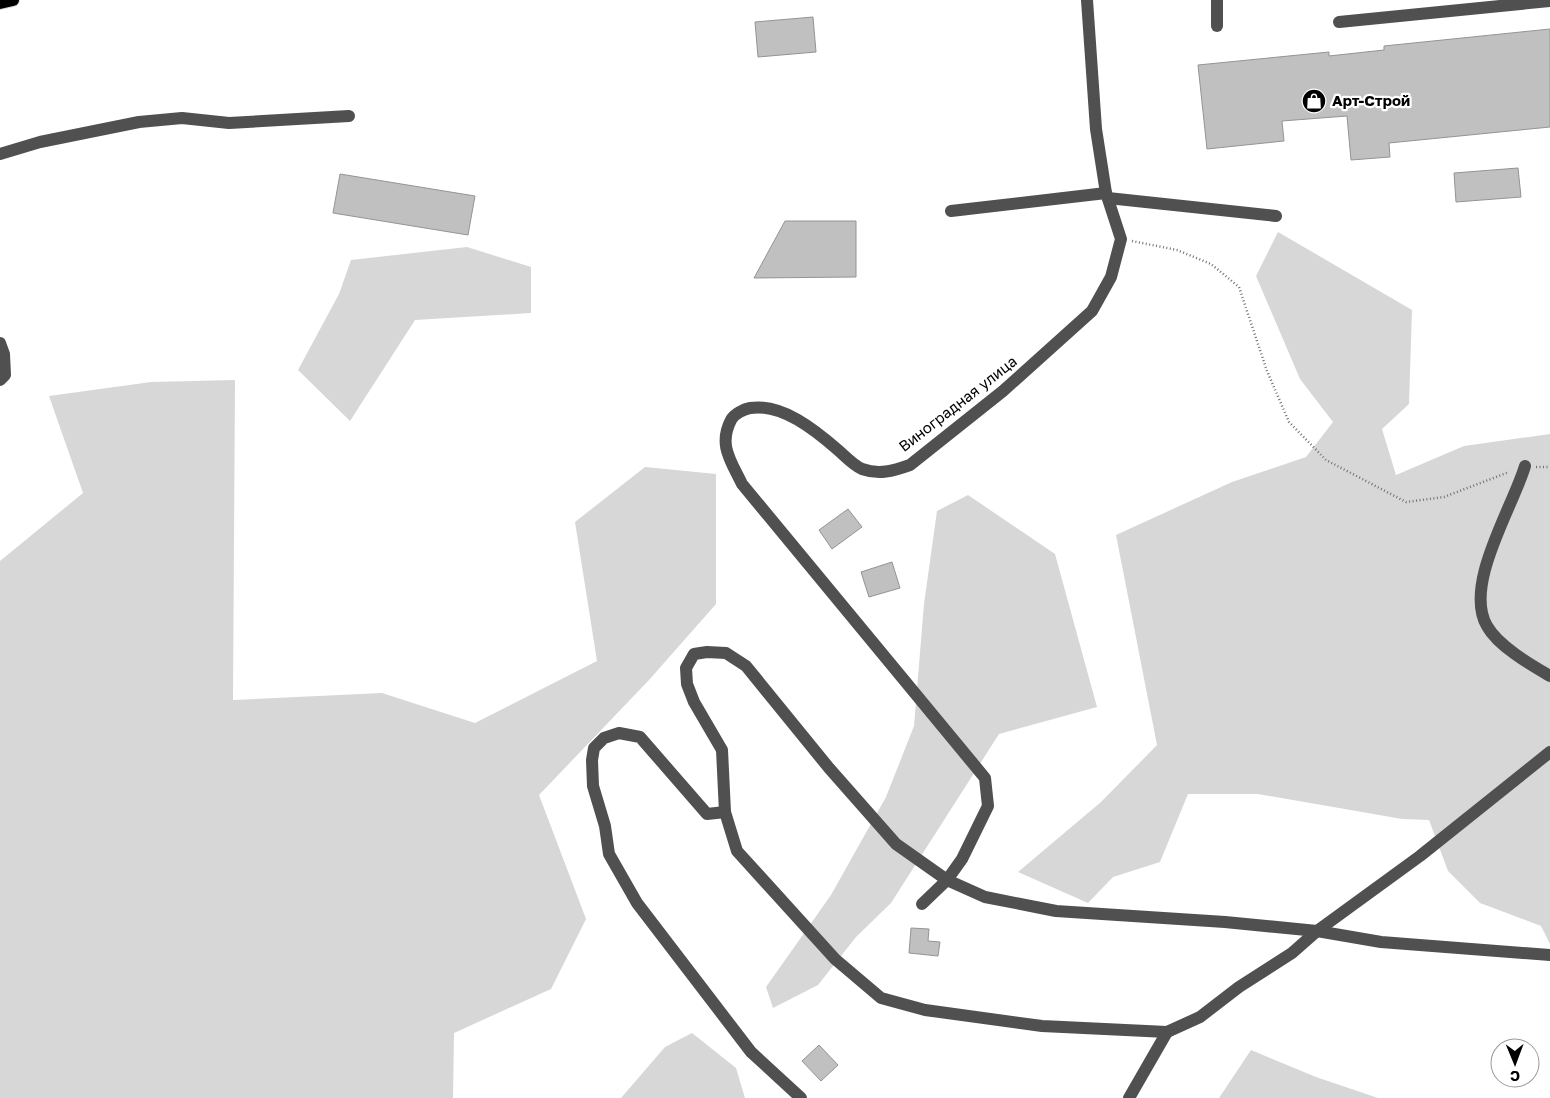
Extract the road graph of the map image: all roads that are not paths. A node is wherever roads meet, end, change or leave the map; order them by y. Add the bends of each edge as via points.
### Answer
1 (13, 0) edge
2 (1087, 0) edge
3 (1216, 0) edge
4 (1550, 1) edge
5 (0, 3) edge
6 (1435, 6) edge
7 (1339, 22) dead end
8 (1218, 26) dead end
9 (349, 116) dead end
10 (0, 154) edge
11 (1107, 196) junction
12 (951, 211) dead end
13 (1276, 216) dead end
14 (0, 343) edge
15 (0, 380) edge
16 (1525, 466) road end
17 (1550, 676) edge
18 (1550, 752) edge
19 (725, 812) junction
20 (947, 880) junction
21 (922, 904) dead end
22 (1317, 931) junction
23 (1550, 955) edge
24 (1168, 1032) junction
25 (801, 1098) edge
26 (1129, 1098) edge

1 - 5 main road
2 - 11 lane via 1096,129
3 - 8 lane
4 - 6 lane
6 - 7 lane
9 - 10 lane via 230,123 182,118 139,122 40,142
11 - 12 lane
11 - 13 lane
11 - 20 lane, Виноградная улица via 1121,238 1111,277 1092,311 1003,391 910,465 892,471 874,472 859,468 798,421 763,406 746,409 733,416 724,441 742,484 985,778 988,806 962,859
14 - 15 lane via 5,375
16 - 17 lane via 1519,488 1499,531 1480,604 1487,627
18 - 22 lane via 1420,856
19 - 20 lane via 722,750 687,684 686,668 694,654 726,653 746,666 896,844
19 - 24 lane via 737,851 835,959 881,998 925,1010 1042,1026
19 - 25 lane via 707,814 640,738 619,733 604,738 594,748 593,786 606,826 609,854 637,903 751,1052
20 - 21 lane
20 - 22 lane via 986,897 1056,911
22 - 23 lane via 1381,942
22 - 24 lane via 1292,953 1200,1017
24 - 26 lane

